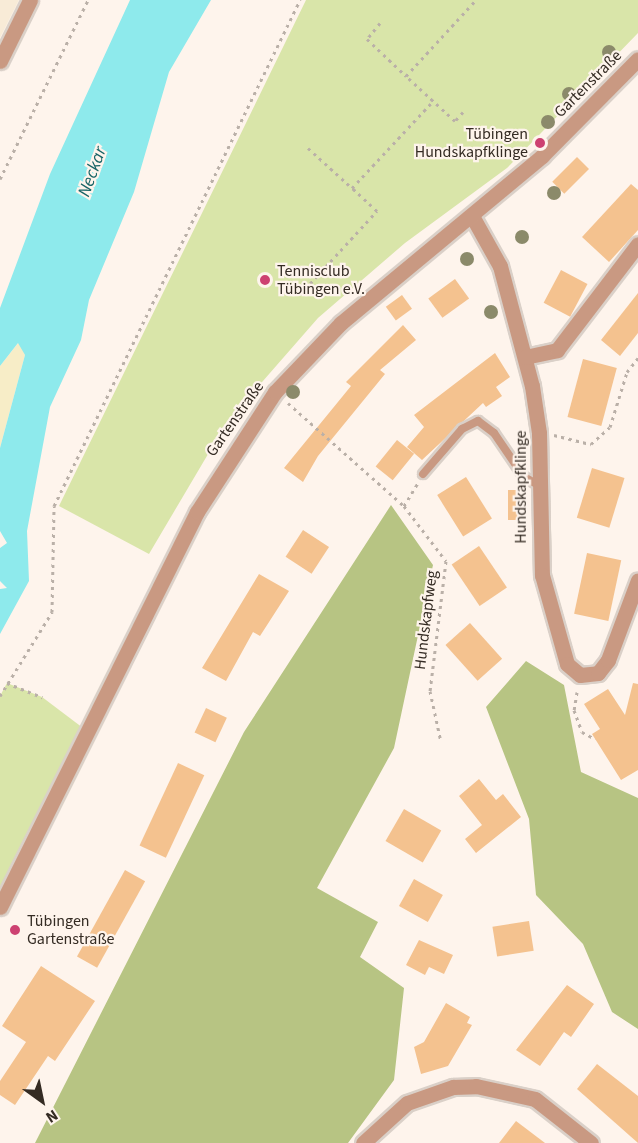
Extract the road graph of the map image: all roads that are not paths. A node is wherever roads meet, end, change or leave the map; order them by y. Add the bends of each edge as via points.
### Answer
1 (30, 0) edge
2 (638, 59) edge
3 (0, 61) edge
4 (472, 216) junction
5 (638, 244) edge
6 (525, 357) junction
7 (423, 474) road end
8 (540, 486) junction
9 (638, 580) edge
10 (0, 907) edge
11 (363, 1143) edge
12 (591, 1143) edge

1 - 3 street
2 - 4 street, Gartenstraße via 542,156
4 - 6 street, Hundskapfklinge via 500,266
4 - 10 street, Gartenstraße via 341,323 275,392 197,512
5 - 6 street via 557,350
6 - 8 street, Hundskapfklinge via 539,433
7 - 8 lane via 462,429 478,421 494,433 524,477
8 - 9 street, Hundskapfklinge via 542,575 567,664 580,675 598,673 608,660
11 - 12 street via 407,1103 453,1087 476,1086 535,1099

